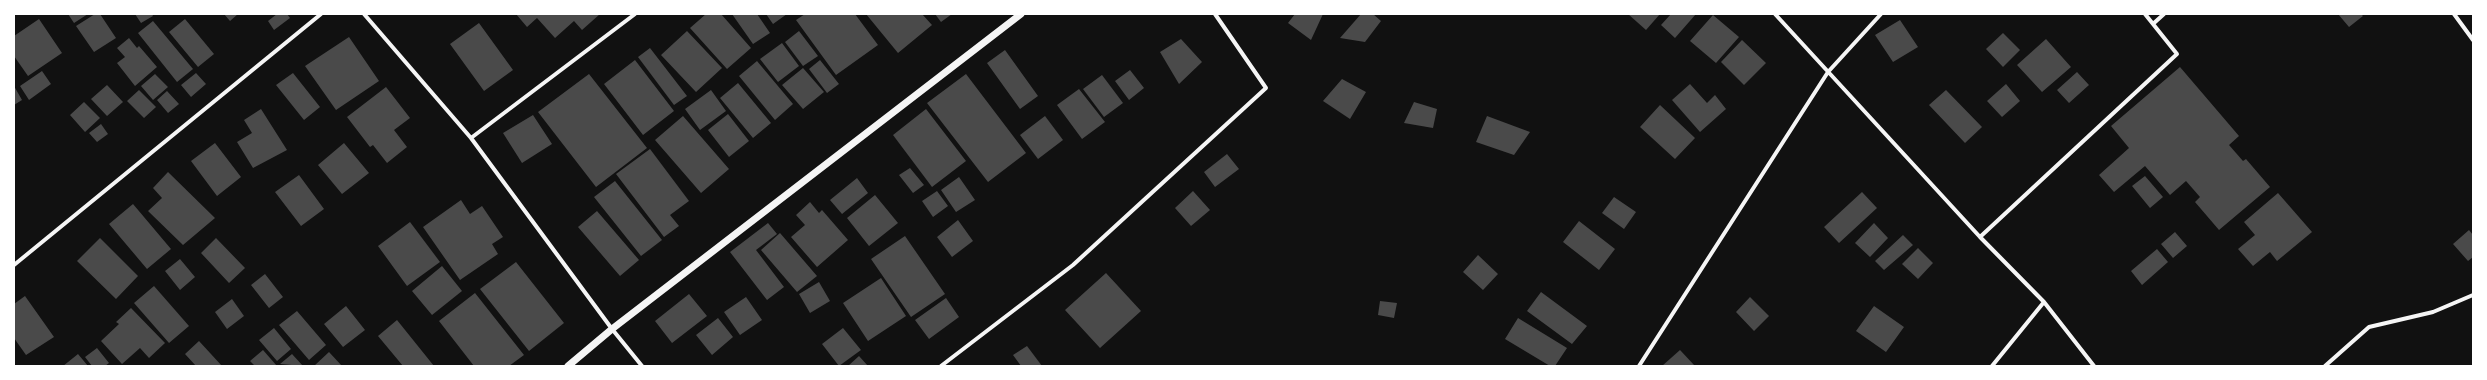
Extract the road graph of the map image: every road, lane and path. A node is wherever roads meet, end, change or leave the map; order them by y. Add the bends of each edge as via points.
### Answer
1 (321, 14) edge
2 (364, 14) edge
3 (635, 14) edge
4 (1021, 14) edge
5 (1215, 14) edge
6 (1775, 14) edge
7 (1881, 14) edge
8 (2145, 14) edge
9 (2164, 14) edge
10 (2454, 14) edge
11 (2154, 23) junction
12 (2473, 40) edge
13 (1828, 72) junction
14 (471, 138) junction
15 (1980, 237) junction
16 (14, 265) edge
17 (2473, 295) edge
18 (2044, 302) junction
19 (612, 329) junction
20 (568, 366) edge
21 (642, 366) edge
22 (941, 366) edge
23 (1639, 366) edge
24 (1992, 366) edge
25 (2094, 366) edge
26 (2325, 366) edge

1 - 16 street
2 - 14 street
3 - 14 street
4 - 19 street
5 - 22 street via 1266,88 1072,265
6 - 13 street
7 - 13 street
8 - 11 street
9 - 11 street
10 - 12 street
11 - 15 street via 2177,54
13 - 15 street
13 - 23 street
14 - 19 street
15 - 18 street
17 - 26 street via 2433,312 2369,327
18 - 24 street
18 - 25 street
19 - 20 street
19 - 21 street

